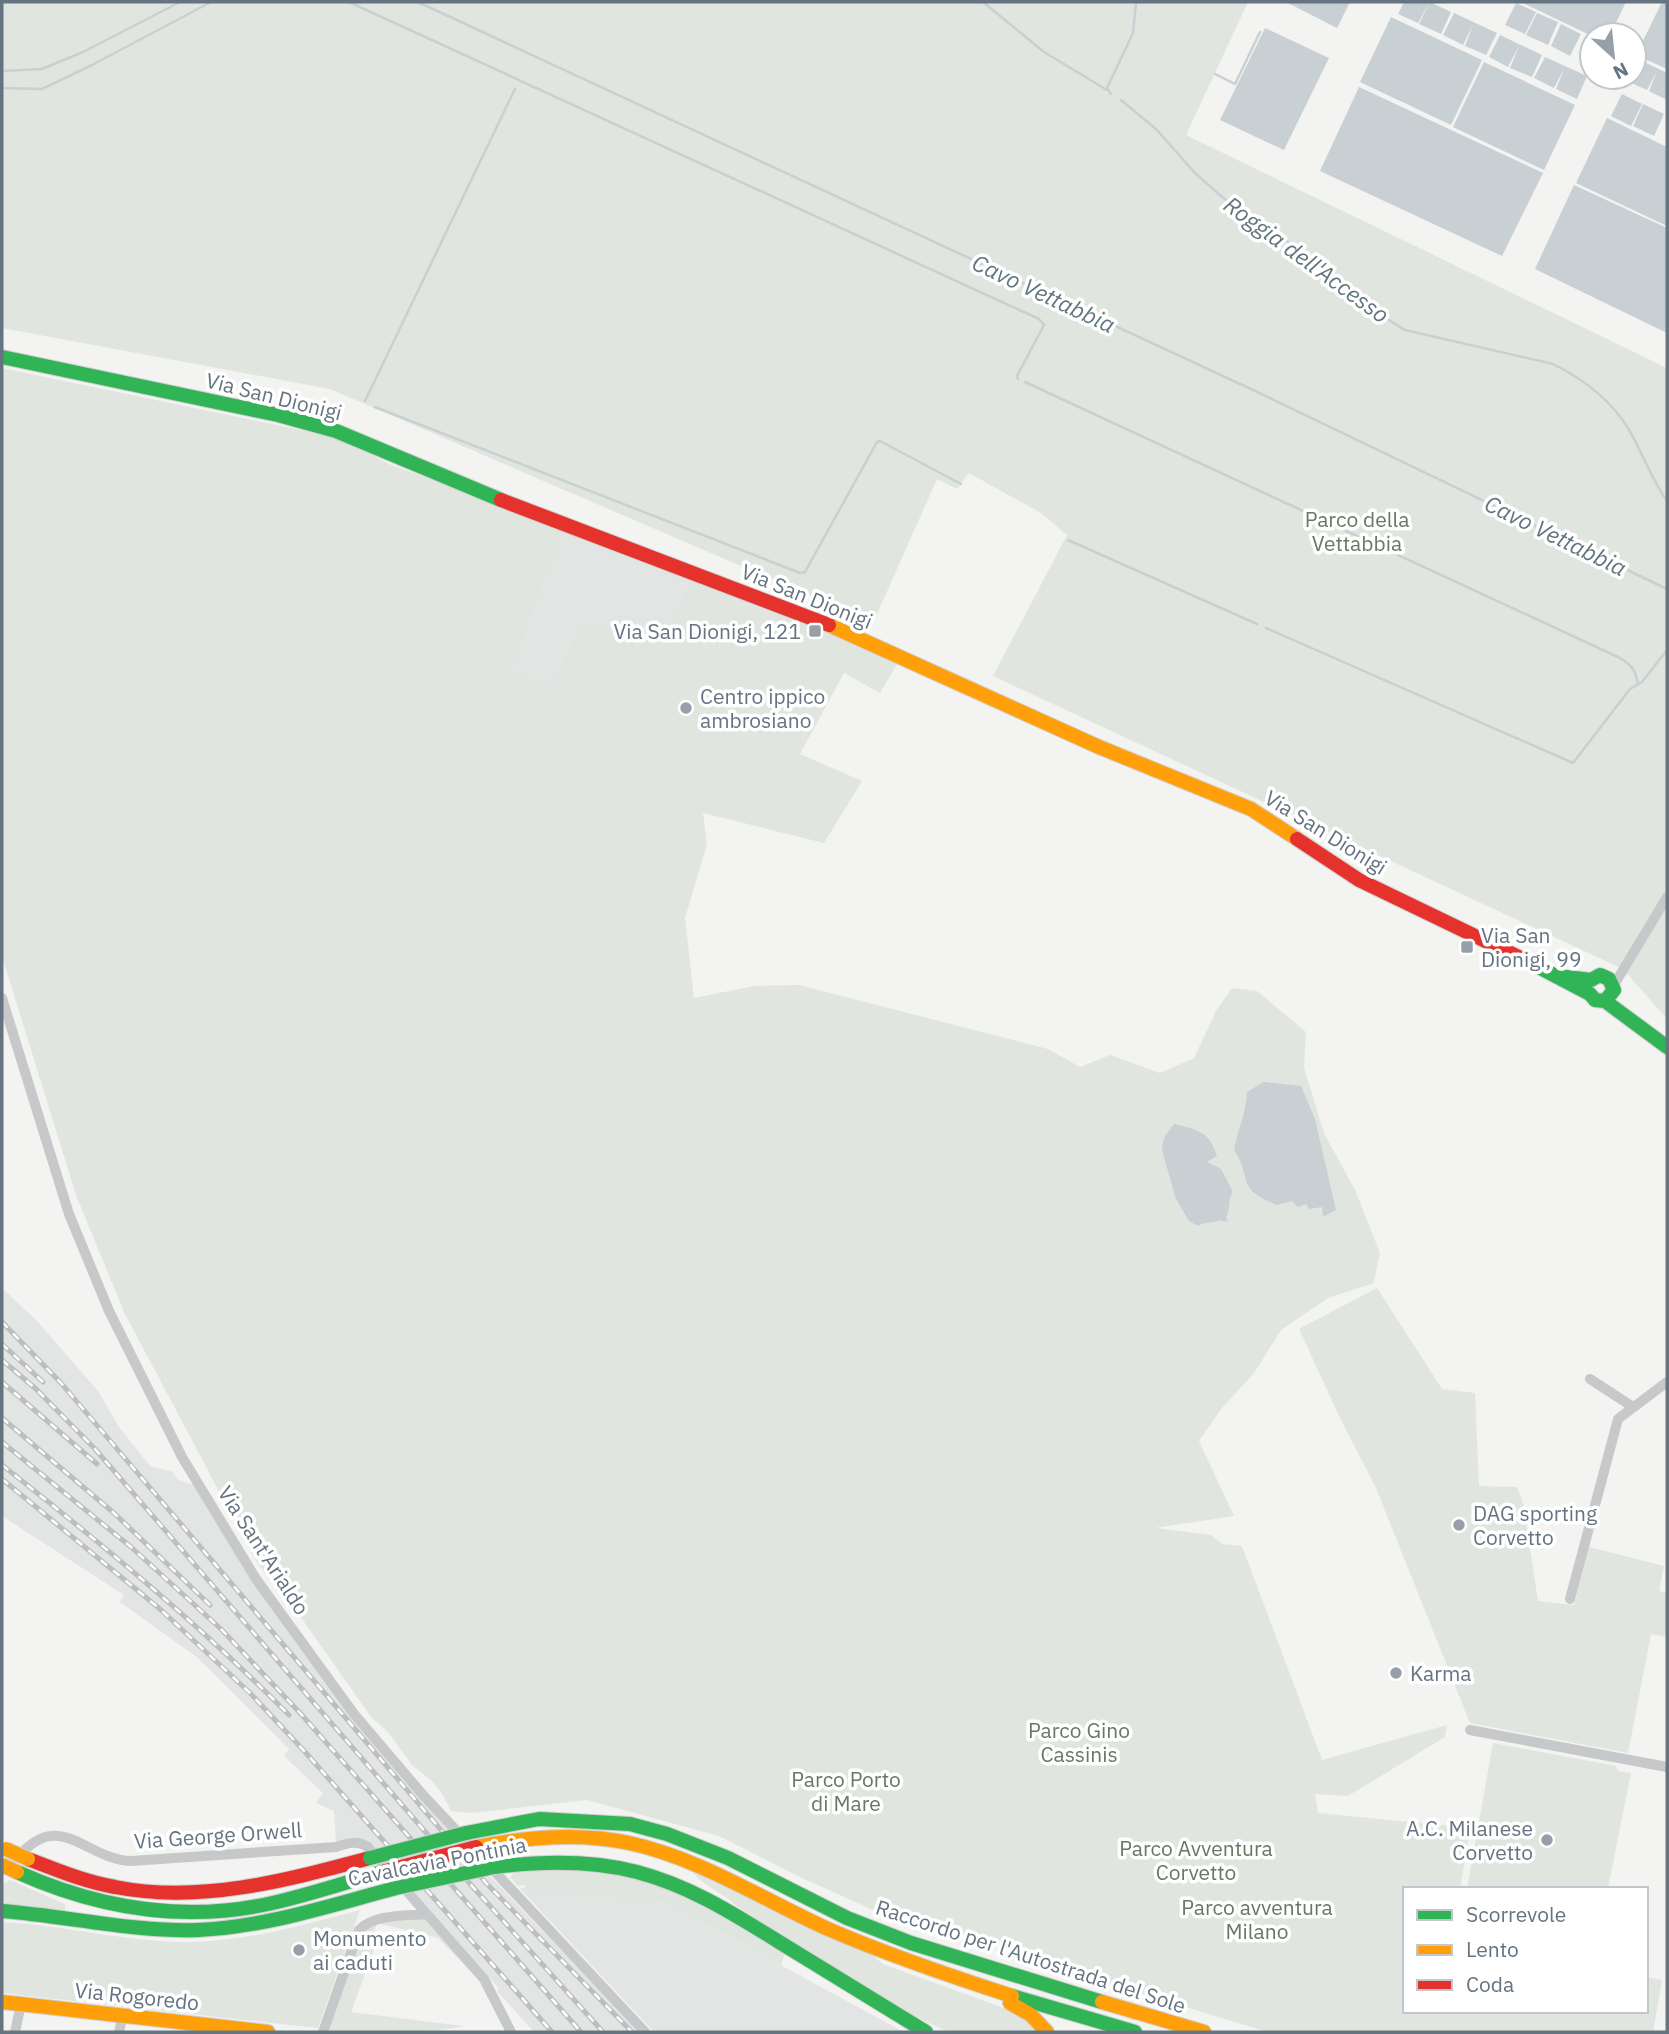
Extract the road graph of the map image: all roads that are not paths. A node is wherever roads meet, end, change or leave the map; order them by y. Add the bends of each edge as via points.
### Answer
1 (2, 357) edge
2 (1667, 897) edge
3 (1590, 987) junction
4 (1610, 989) junction
5 (2, 998) edge
6 (1667, 1047) edge
7 (1590, 1379) dead end
8 (1667, 1382) edge
9 (1633, 1407) junction
10 (1570, 1599) dead end
11 (1471, 1730) dead end
12 (1667, 1767) edge
13 (4, 1848) edge
14 (2, 1865) edge
15 (2, 1875) edge
16 (2, 1911) edge
17 (426, 1914) junction
18 (869, 1946) junction
19 (2, 2002) edge
20 (21, 2004) junction
21 (123, 2014) junction
22 (196, 2028) edge
23 (1046, 2031) edge
24 (15, 2032) edge
25 (119, 2032) edge
26 (268, 2032) edge
27 (323, 2032) edge
28 (511, 2032) edge
29 (645, 2032) edge
30 (926, 2032) edge
31 (1135, 2032) edge
32 (1204, 2032) edge

1 - 3 main road, Via San Dionigi via 336,431 825,624 1099,747 1251,809 1359,880 1557,976
2 - 4 street
3 - 4 main road, Via San Dionigi via 1598,976
3 - 4 main road, Via San Dionigi via 1596,1000
4 - 6 main road, Via San Dionigi via 1636,1024
5 - 29 street, Via Sant'Arialdo via 69,1214 109,1311 182,1457 256,1579 355,1714 423,1795
7 - 9 street
8 - 9 street
9 - 10 street via 1618,1419
11 - 12 street
13 - 32 main road, Raccordo per l'Autostrada del Sole, bridge via 62,1873 109,1886 199,1893 259,1886 539,1819 630,1824 728,1858 847,1918 911,1943
14 - 18 main road, Raccordo per l'Autostrada del Sole, bridge via 63,1892 107,1905 190,1912 262,1905 531,1836 583,1837 631,1843 694,1864
15 - 17 street, Via George Orwell via 25,1848 49,1835 61,1834 121,1861 363,1844
16 - 30 main road, Cavalcavia Pontinia, bridge via 196,1930 272,1921 494,1867 538,1862 616,1867 652,1875 713,1902
17 - 27 street via 364,1924
17 - 28 street, Via George Orwell via 484,1979
18 - 23 main road via 894,1964 1014,2004
18 - 31 main road, Raccordo per l'Autostrada del Sole via 977,1986
19 - 20 main road, Via Rogoredo
20 - 21 main road, Via Rogoredo
20 - 24 street
21 - 22 main road, Via Rogoredo
21 - 25 street
22 - 26 main road, Via Rogoredo

